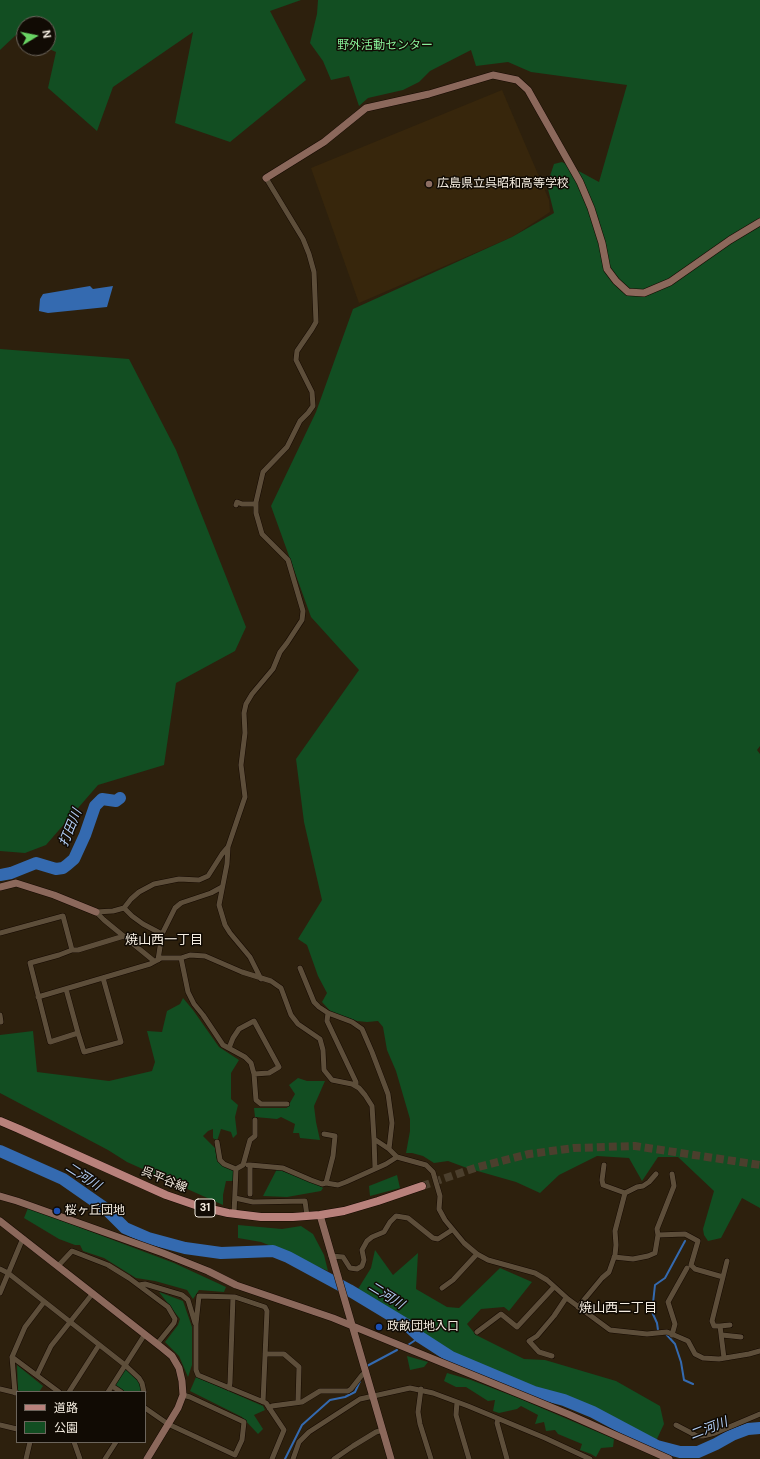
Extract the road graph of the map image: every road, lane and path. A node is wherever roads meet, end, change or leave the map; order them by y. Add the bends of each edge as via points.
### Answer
1 (266, 178) joint
2 (760, 222) edge
3 (256, 504) junction
4 (236, 505) dead end
5 (228, 847) junction
6 (222, 886) junction
7 (0, 887) edge
8 (124, 908) junction
9 (96, 912) junction
10 (0, 933) edge
11 (162, 934) junction
12 (124, 936) junction
13 (72, 950) junction
14 (181, 958) junction
15 (156, 960) junction
16 (300, 968) dead end
17 (103, 978) junction
18 (261, 979) junction
19 (66, 989) junction
20 (38, 997) junction
21 (328, 1013) junction
22 (0, 1015) edge
23 (1, 1022) dead end
24 (78, 1033) junction
25 (229, 1048) junction
26 (254, 1074) junction
27 (356, 1086) junction
28 (287, 1104) dead end
29 (255, 1120) dead end
30 (0, 1121) edge
31 (324, 1134) dead end
32 (374, 1139) junction
33 (217, 1142) dead end
34 (389, 1149) junction
35 (397, 1157) junction
36 (243, 1163) junction
37 (250, 1165) junction
38 (604, 1165) dead end
39 (375, 1168) junction
40 (236, 1169) junction
41 (656, 1174) dead end
42 (672, 1174) dead end
43 (326, 1183) junction
44 (422, 1186) tunnel mouth
45 (625, 1193) junction
46 (250, 1194) dead end
47 (0, 1196) edge
48 (235, 1198) junction
49 (234, 1214) junction
50 (320, 1215) junction
51 (307, 1216) junction
52 (0, 1221) edge
53 (452, 1230) junction
54 (658, 1235) junction
55 (23, 1238) junction
56 (477, 1254) junction
57 (331, 1256) junction
58 (614, 1257) junction
59 (727, 1261) dead end
60 (58, 1266) junction
61 (687, 1268) dead end
62 (0, 1269) edge
63 (8, 1273) junction
64 (723, 1277) junction
65 (139, 1285) junction
66 (554, 1286) junction
67 (442, 1288) dead end
68 (93, 1293) junction
69 (0, 1294) edge
70 (233, 1297) junction
71 (566, 1298) junction
72 (44, 1302) junction
73 (578, 1307) junction
74 (70, 1322) junction
75 (196, 1324) junction
76 (730, 1325) dead end
77 (720, 1326) junction
78 (353, 1327) junction
79 (477, 1332) dead end
80 (145, 1334) junction
81 (672, 1334) junction
82 (722, 1335) junction
83 (741, 1337) dead end
84 (158, 1344) junction
85 (100, 1345) junction
86 (760, 1351) edge
87 (265, 1354) junction
88 (552, 1356) dead end
89 (12, 1357) junction
90 (724, 1358) junction
91 (125, 1365) junction
92 (365, 1370) junction
93 (37, 1375) junction
94 (112, 1386) junction
95 (229, 1388) junction
96 (0, 1389) edge
97 (421, 1389) junction
98 (57, 1391) edge
99 (70, 1391) edge
100 (109, 1391) edge
101 (120, 1391) edge
102 (144, 1391) edge
103 (16, 1393) edge
104 (183, 1395) junction
105 (373, 1395) junction
106 (263, 1402) junction
107 (298, 1402) junction
108 (458, 1402) junction
109 (269, 1408) junction
110 (146, 1409) edge
111 (760, 1414) edge
112 (498, 1419) junction
113 (168, 1424) junction
114 (0, 1425) edge
115 (676, 1425) dead end
116 (16, 1428) edge
117 (382, 1430) junction
118 (30, 1443) edge
119 (74, 1443) edge
120 (115, 1443) edge
121 (581, 1457) edge
122 (26, 1459) edge
123 (80, 1459) edge
124 (105, 1459) edge
125 (147, 1459) edge
126 (272, 1459) edge
127 (293, 1459) edge
128 (334, 1459) edge
129 (391, 1459) edge
130 (431, 1459) edge
131 (468, 1459) edge
132 (507, 1459) edge
133 (590, 1459) edge
134 (669, 1459) edge

1 - 2 street via 324,142 366,108 429,94 493,75 517,80 528,90 580,182 602,243 607,269 616,282 628,292 644,293 670,282
1 - 3 street via 303,239 314,272 316,322 297,351 296,360 312,392 314,406 300,421 286,447 263,472
3 - 4 street via 237,502
3 - 5 street via 262,534 288,560 303,611 302,620 280,652 272,669 246,704 241,765 245,797
5 - 6 street
5 - 8 street via 208,876 199,880 154,884 139,892
6 - 11 street via 212,893 181,902 175,908
6 - 18 street via 219,905 225,925 250,957
7 - 9 street via 16,883
8 - 9 street
8 - 11 street via 143,924
9 - 12 street
10 - 13 street via 63,916
11 - 15 street
12 - 13 street
12 - 15 street
13 - 20 street via 30,963
14 - 15 street
14 - 18 street via 190,955 205,956
14 - 25 street via 188,992 194,1004 223,1045
15 - 17 street
16 - 21 street via 314,1002
17 - 19 street
17 - 24 street via 121,1042 84,1052
18 - 27 street via 271,981 281,988 291,1015 298,1024 320,1039 324,1070 332,1080
19 - 20 street
19 - 24 street
20 - 24 street via 50,1042
21 - 27 street via 327,1022
21 - 34 street via 352,1022 362,1029 389,1101 392,1123
22 - 23 street
25 - 26 street via 251,1062
25 - 26 street via 239,1029 254,1021 279,1068 269,1073
26 - 28 street via 256,1100 261,1104
27 - 32 street via 372,1106
29 - 36 street via 254,1136 250,1140
30 - 49 main road, 呉平谷線 / 31 via 166,1196
31 - 43 street via 335,1136
32 - 34 street
32 - 39 street
33 - 40 street via 220,1160
34 - 35 street
35 - 39 street
35 - 53 street via 426,1165 433,1172 440,1196 439,1209
36 - 37 street
36 - 40 street
37 - 43 street via 283,1168 316,1182
37 - 46 street
38 - 45 street via 603,1185
39 - 43 street via 338,1185
40 - 48 street
41 - 45 street via 649,1182
42 - 54 street via 674,1186 657,1229
44 - 50 main road, 呉平谷線 / 31 via 378,1202
45 - 58 street via 615,1231
47 - 78 street via 163,1253 236,1285
48 - 49 street
48 - 51 street via 253,1202 305,1201
49 - 51 main road, 呉平谷線 / 31 via 267,1217
50 - 51 main road, 呉平谷線 / 31
50 - 57 street
52 - 55 street
53 - 56 street
53 - 57 street via 438,1239 433,1238 408,1218 396,1216 384,1232 367,1241 362,1250 362,1266 357,1269 350,1268 343,1258
54 - 58 street via 655,1253 633,1259
54 - 64 street via 685,1234 698,1241 691,1265 695,1269
55 - 60 street
55 - 63 street
56 - 66 street via 488,1260 535,1273
56 - 67 street
57 - 78 street
58 - 73 street via 609,1272
59 - 64 street
60 - 65 street via 72,1251 108,1265
60 - 68 street
61 - 81 street via 668,1302 676,1324
62 - 63 street
63 - 69 street
63 - 72 street
64 - 77 street via 712,1321 714,1326
65 - 75 street via 145,1284 182,1295 188,1300
65 - 84 street via 168,1307 175,1319
66 - 71 street
66 - 79 street via 517,1327 501,1314
68 - 74 street
68 - 80 street
70 - 75 street via 199,1296
70 - 87 street via 265,1308 267,1311
70 - 95 street
71 - 73 street
71 - 88 street via 541,1331 529,1341 539,1352
72 - 74 street
72 - 89 street via 25,1327
73 - 81 street via 610,1330
74 - 85 street
74 - 93 street via 51,1346
75 - 95 street via 198,1375
76 - 77 street
77 - 82 street
78 - 92 street
78 - 134 street via 568,1414
80 - 84 street
80 - 91 street
81 - 90 street via 688,1341 695,1354 703,1358
82 - 83 street
82 - 90 street
84 - 104 street via 172,1356 179,1368
85 - 91 street
85 - 99 street
86 - 90 street
87 - 106 street
87 - 107 street via 284,1354 299,1367
89 - 93 street
89 - 103 street
91 - 94 street
91 - 102 street via 139,1378
92 - 105 street
92 - 107 street via 348,1391 320,1391
93 - 98 street
94 - 100 street
94 - 101 street
95 - 106 street
96 - 103 street
97 - 105 street via 410,1388
97 - 108 street
97 - 130 street via 418,1412
104 - 113 street
104 - 113 street via 244,1422 242,1440 235,1455
105 - 117 street
105 - 127 street via 360,1399 309,1432 299,1442
106 - 109 street
107 - 109 street
108 - 112 street
108 - 131 street via 456,1414
109 - 126 street via 284,1430
110 - 113 street
111 - 115 street via 703,1436 697,1436
112 - 121 street via 545,1438
112 - 132 street
113 - 125 street
114 - 116 street
117 - 128 street
117 - 129 street
118 - 122 street
119 - 123 street
120 - 124 street
121 - 133 street

